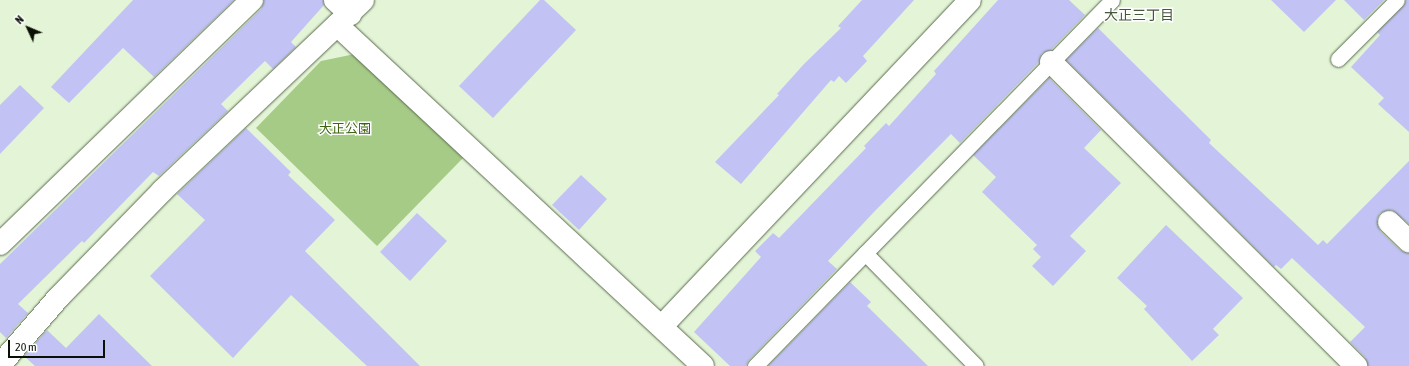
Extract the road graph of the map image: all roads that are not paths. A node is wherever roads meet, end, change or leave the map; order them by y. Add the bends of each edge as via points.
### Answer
1 (252, 0) edge
2 (970, 0) edge
3 (1112, 0) edge
4 (1397, 0) edge
5 (346, 10) edge
6 (1338, 59) dead end
7 (1051, 62) junction
8 (1389, 222) dead end
9 (1409, 241) edge
10 (0, 244) edge
11 (865, 253) junction
12 (662, 326) junction
13 (4, 364) edge
14 (703, 366) edge
15 (755, 366) edge
16 (976, 366) edge
17 (1356, 366) edge

1 - 10 street
2 - 12 street
3 - 7 lane
4 - 6 lane
5 - 12 street
5 - 13 street via 58,298
7 - 11 lane
7 - 17 street
8 - 9 street
11 - 15 lane
11 - 16 lane
12 - 14 street

